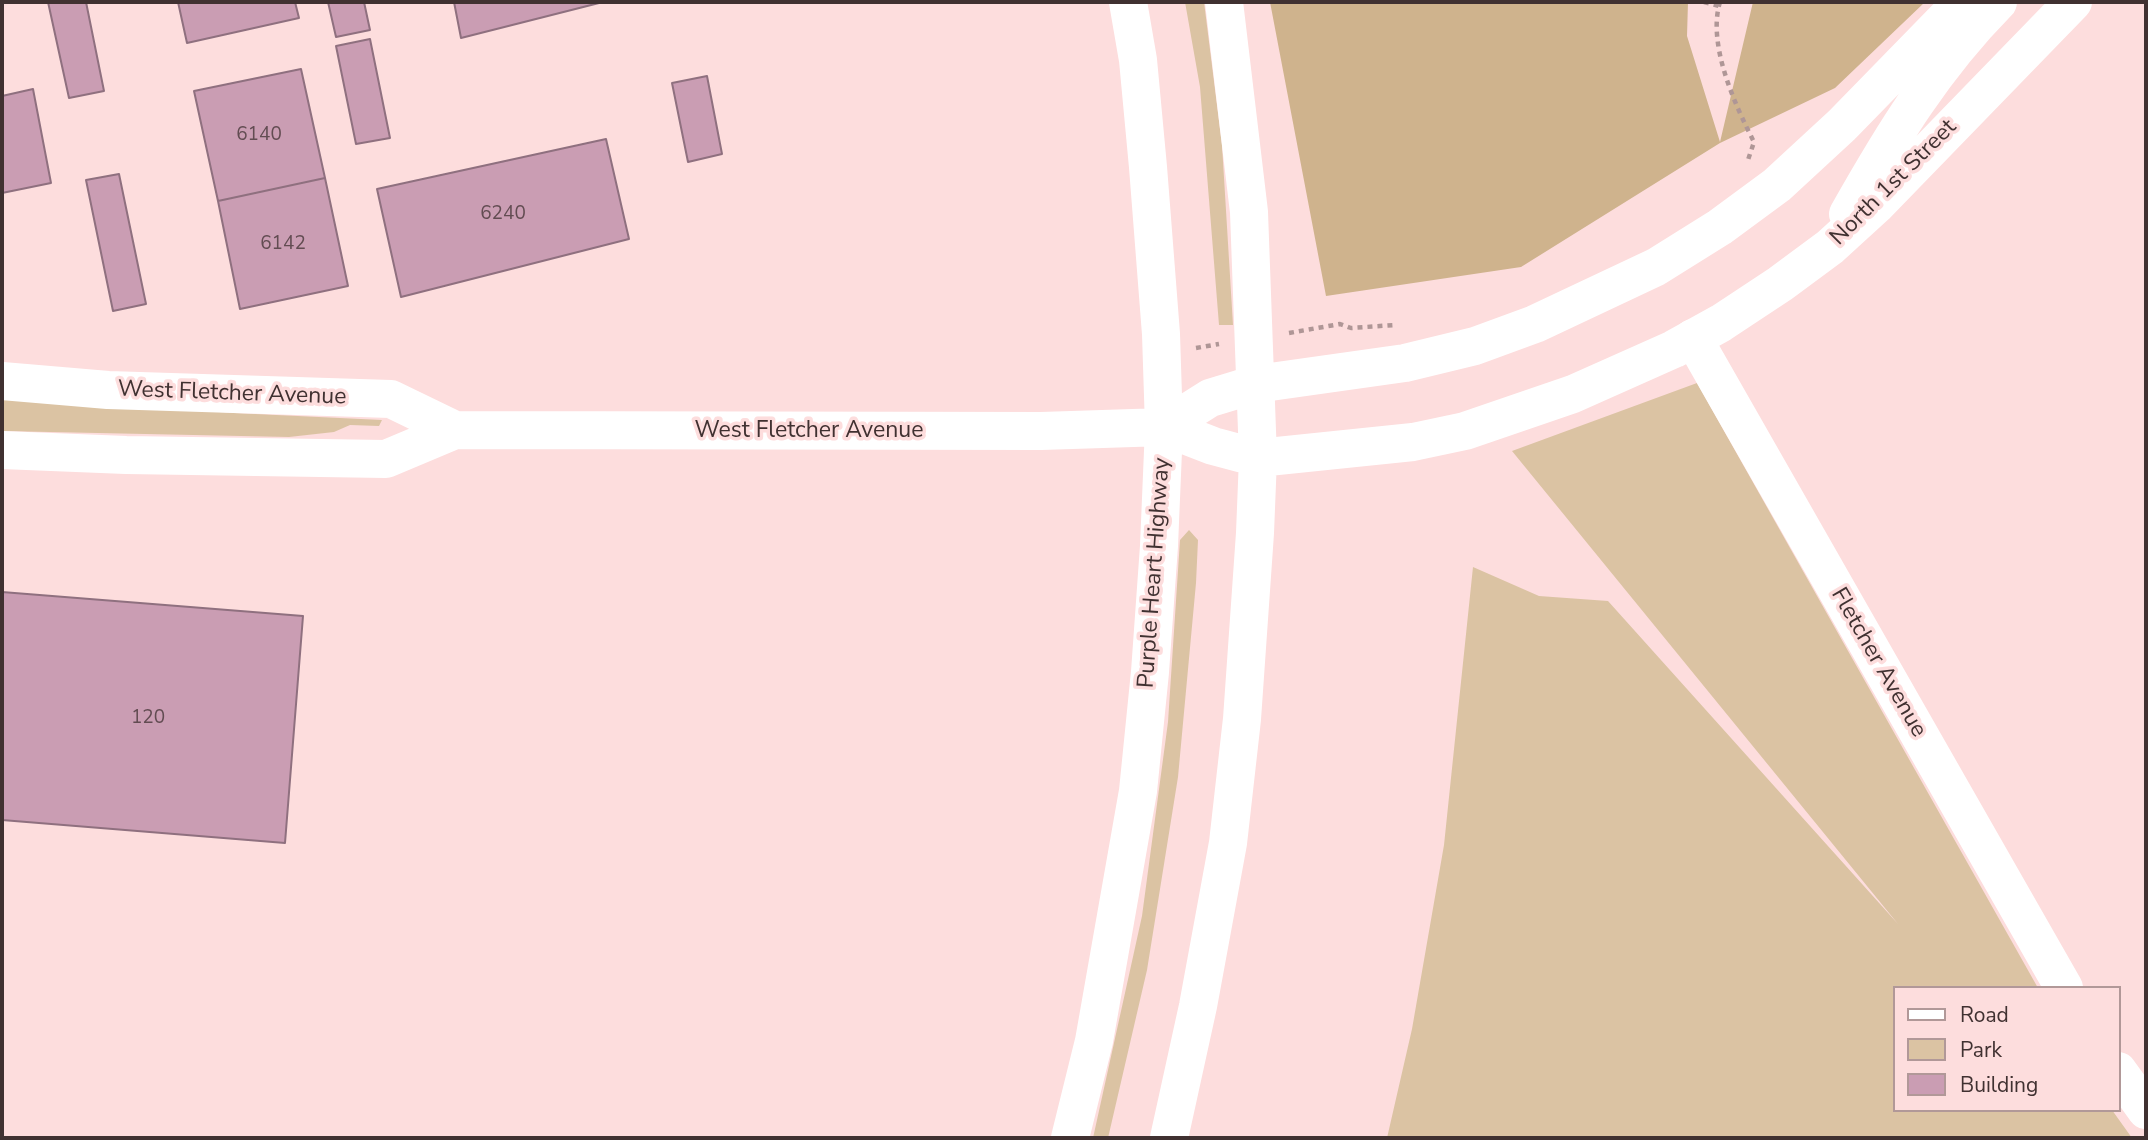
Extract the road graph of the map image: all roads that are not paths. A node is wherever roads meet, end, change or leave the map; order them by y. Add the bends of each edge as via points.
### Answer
1 (1128, 2) edge
2 (1224, 2) edge
3 (1962, 2) edge
4 (1998, 2) edge
5 (2073, 2) edge
6 (1830, 247) junction
7 (1693, 338) junction
8 (2, 381) edge
9 (1256, 384) junction
10 (1164, 427) junction
11 (455, 430) junction
12 (2, 450) edge
13 (1258, 458) junction
14 (2063, 986) edge
15 (2120, 1074) edge
16 (2146, 1111) edge
17 (1070, 1138) edge
18 (1169, 1138) edge

1 - 10 main road, Purple Heart Highway via 1148,167
2 - 9 main road via 1249,212
3 - 9 main road via 1777,185 1657,268 1475,346 1405,363
4 - 6 main road via 1927,84
5 - 6 main road, North 1st Street
6 - 7 main road, North 1st Street
7 - 13 main road, West Fletcher Avenue via 1573,394 1465,431 1413,442
7 - 14 main road, Fletcher Avenue
8 - 11 main road, West Fletcher Avenue via 391,399
9 - 10 main road via 1209,398
9 - 13 main road
10 - 11 main road, West Fletcher Avenue
10 - 13 main road, West Fletcher Avenue
10 - 17 main road, Purple Heart Highway via 1138,791 1094,1041
11 - 12 main road, West Fletcher Avenue via 386,459
13 - 18 main road via 1244,693 1228,843
15 - 16 main road

